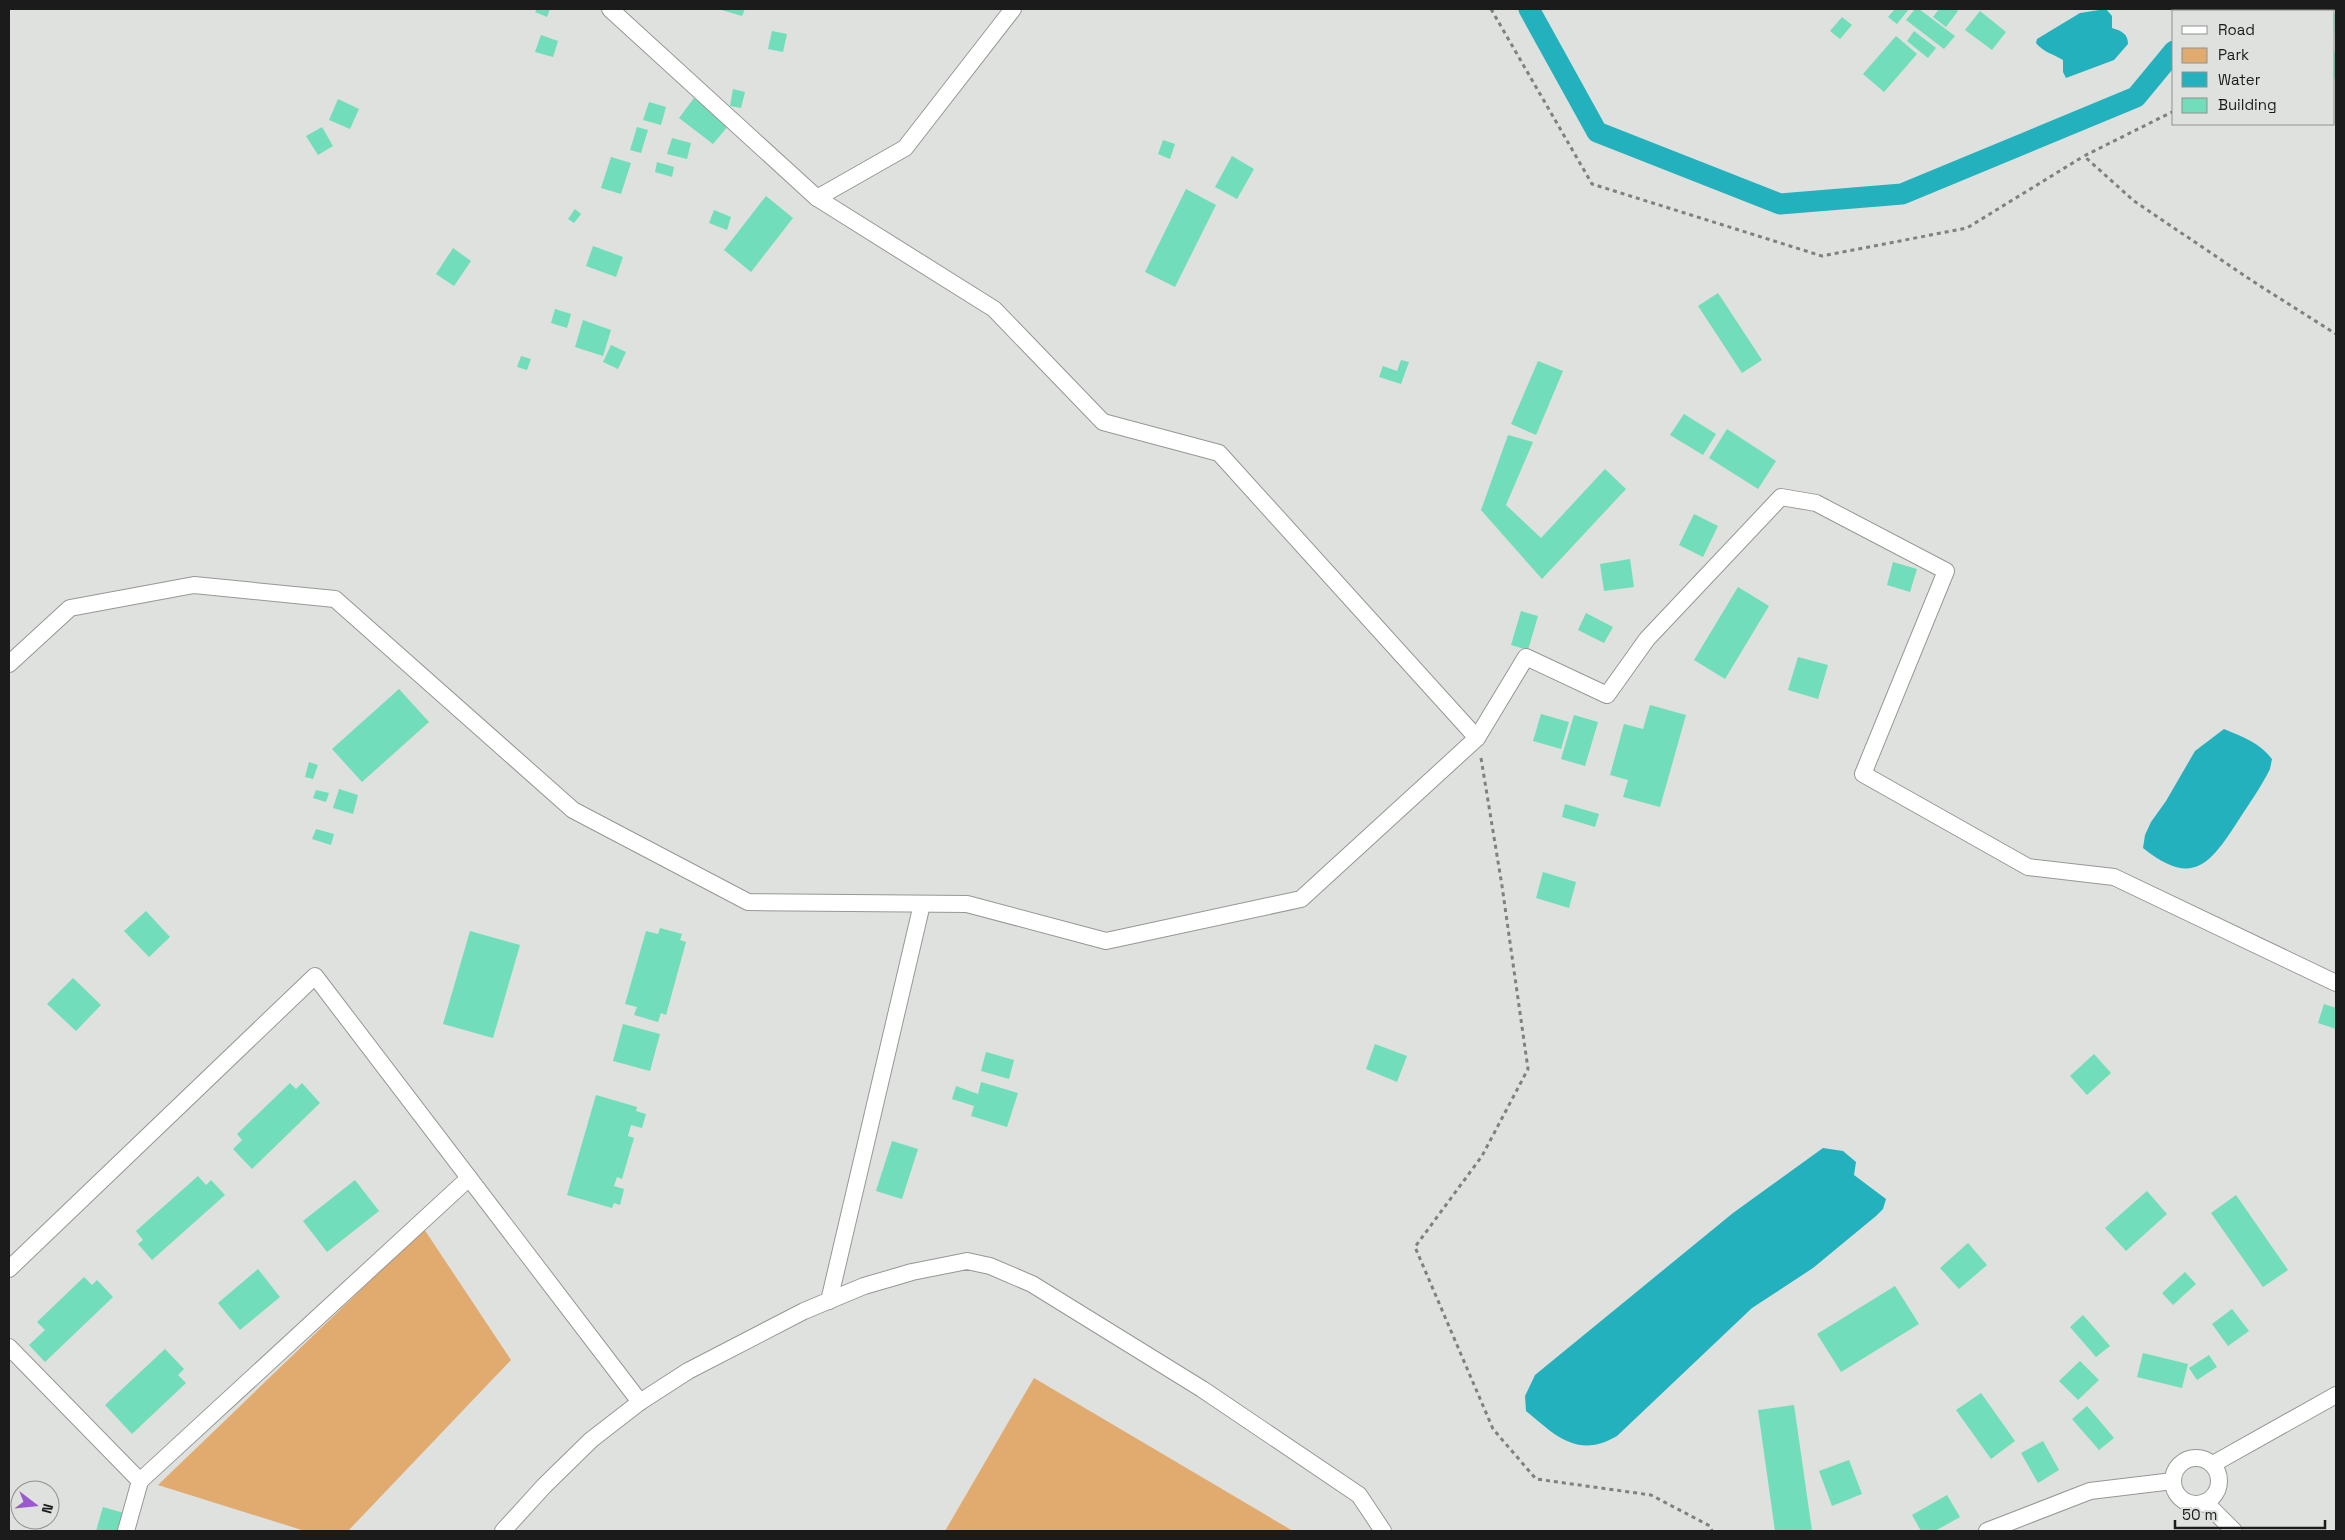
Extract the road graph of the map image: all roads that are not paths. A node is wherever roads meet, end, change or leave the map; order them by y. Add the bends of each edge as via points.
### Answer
1 (610, 9) edge
2 (1013, 9) edge
3 (817, 198) junction
4 (9, 664) edge
5 (1477, 738) junction
6 (922, 904) junction
7 (2336, 983) edge
8 (469, 1178) junction
9 (9, 1269) edge
10 (829, 1301) junction
11 (9, 1347) edge
12 (2336, 1395) edge
13 (640, 1402) junction
14 (2213, 1464) junction
15 (140, 1481) junction
16 (2172, 1481) junction
17 (2205, 1502) junction
18 (126, 1531) edge
19 (503, 1531) edge
20 (1383, 1531) edge
21 (1987, 1531) edge
22 (2234, 1531) edge

1 - 3 street
2 - 3 street via 905,148
3 - 5 street via 994,309 1102,422 1219,452
4 - 6 street via 70,608 194,585 335,599 573,810 748,902
5 - 6 street via 1301,899 1106,941 967,904
5 - 7 street via 1526,657 1607,695 1647,639 1782,497 1816,504 1946,571 1864,774 2028,868 2114,877
6 - 10 street
8 - 9 street via 315,976
8 - 13 street
8 - 15 street
10 - 13 street via 688,1371
10 - 20 street via 864,1286 912,1272 968,1261 990,1266 1032,1284 1202,1389 1359,1496
11 - 15 street
12 - 14 street
13 - 19 street via 590,1440
14 - 16 street via 2196,1457 2187,1459 2180,1464
14 - 17 street via 2220,1480 2218,1490
15 - 18 street
16 - 17 street via 2174,1490 2187,1502
16 - 21 street via 2090,1491
17 - 22 street

